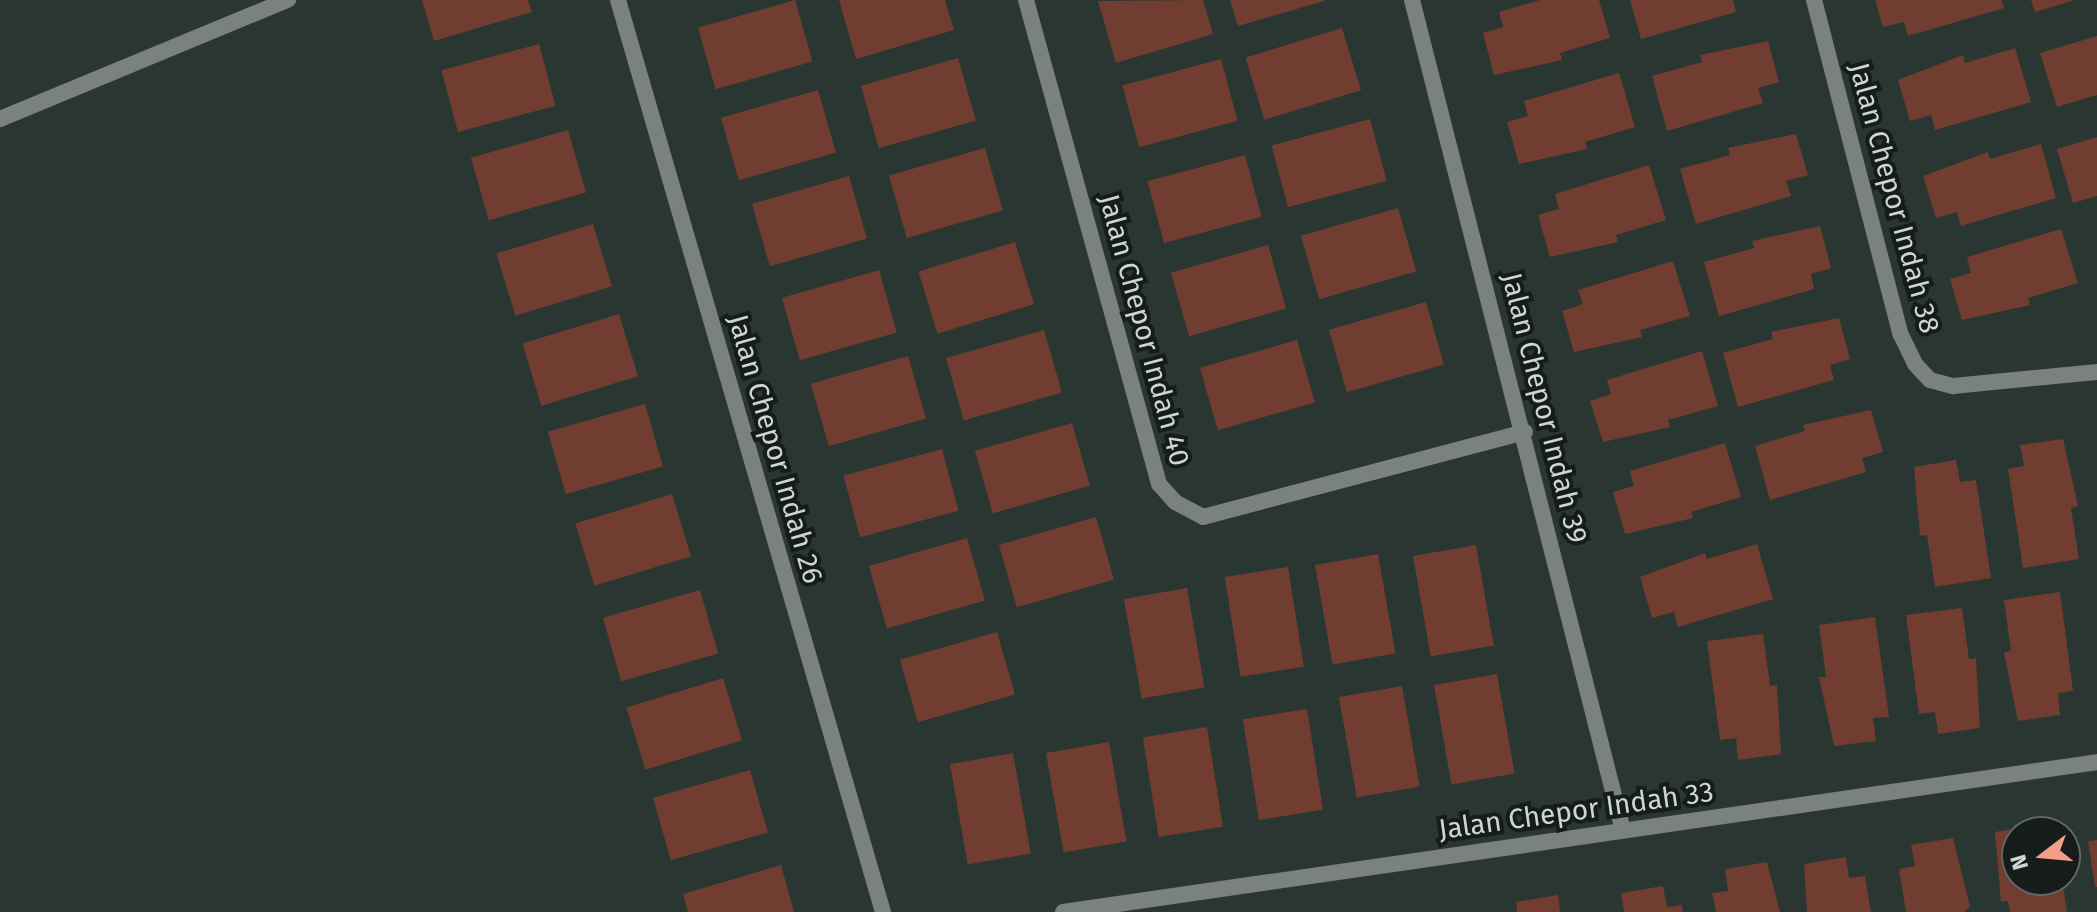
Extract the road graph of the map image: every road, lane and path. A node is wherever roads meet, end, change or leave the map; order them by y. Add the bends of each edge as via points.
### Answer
1 (288, 0) edge
2 (618, 0) edge
3 (1026, 0) edge
4 (1412, 0) edge
5 (1814, 0) edge
6 (0, 119) edge
7 (2097, 372) edge
8 (1525, 432) junction
9 (2097, 762) edge
10 (1623, 831) junction
11 (883, 912) edge
12 (1063, 912) edge

1 - 6 street
2 - 11 street, Jalan Chepor Indah 26
3 - 8 street, Jalan Chepor Indah 40 via 1159,484 1175,502 1203,517
4 - 8 street, Jalan Chepor Indah 39
5 - 7 street, Jalan Chepor Indah 38 via 1900,333 1915,364 1930,380 1953,386
8 - 10 street, Jalan Chepor Indah 39
9 - 10 street, Jalan Chepor Indah 33
10 - 12 street, Jalan Chepor Indah 33

